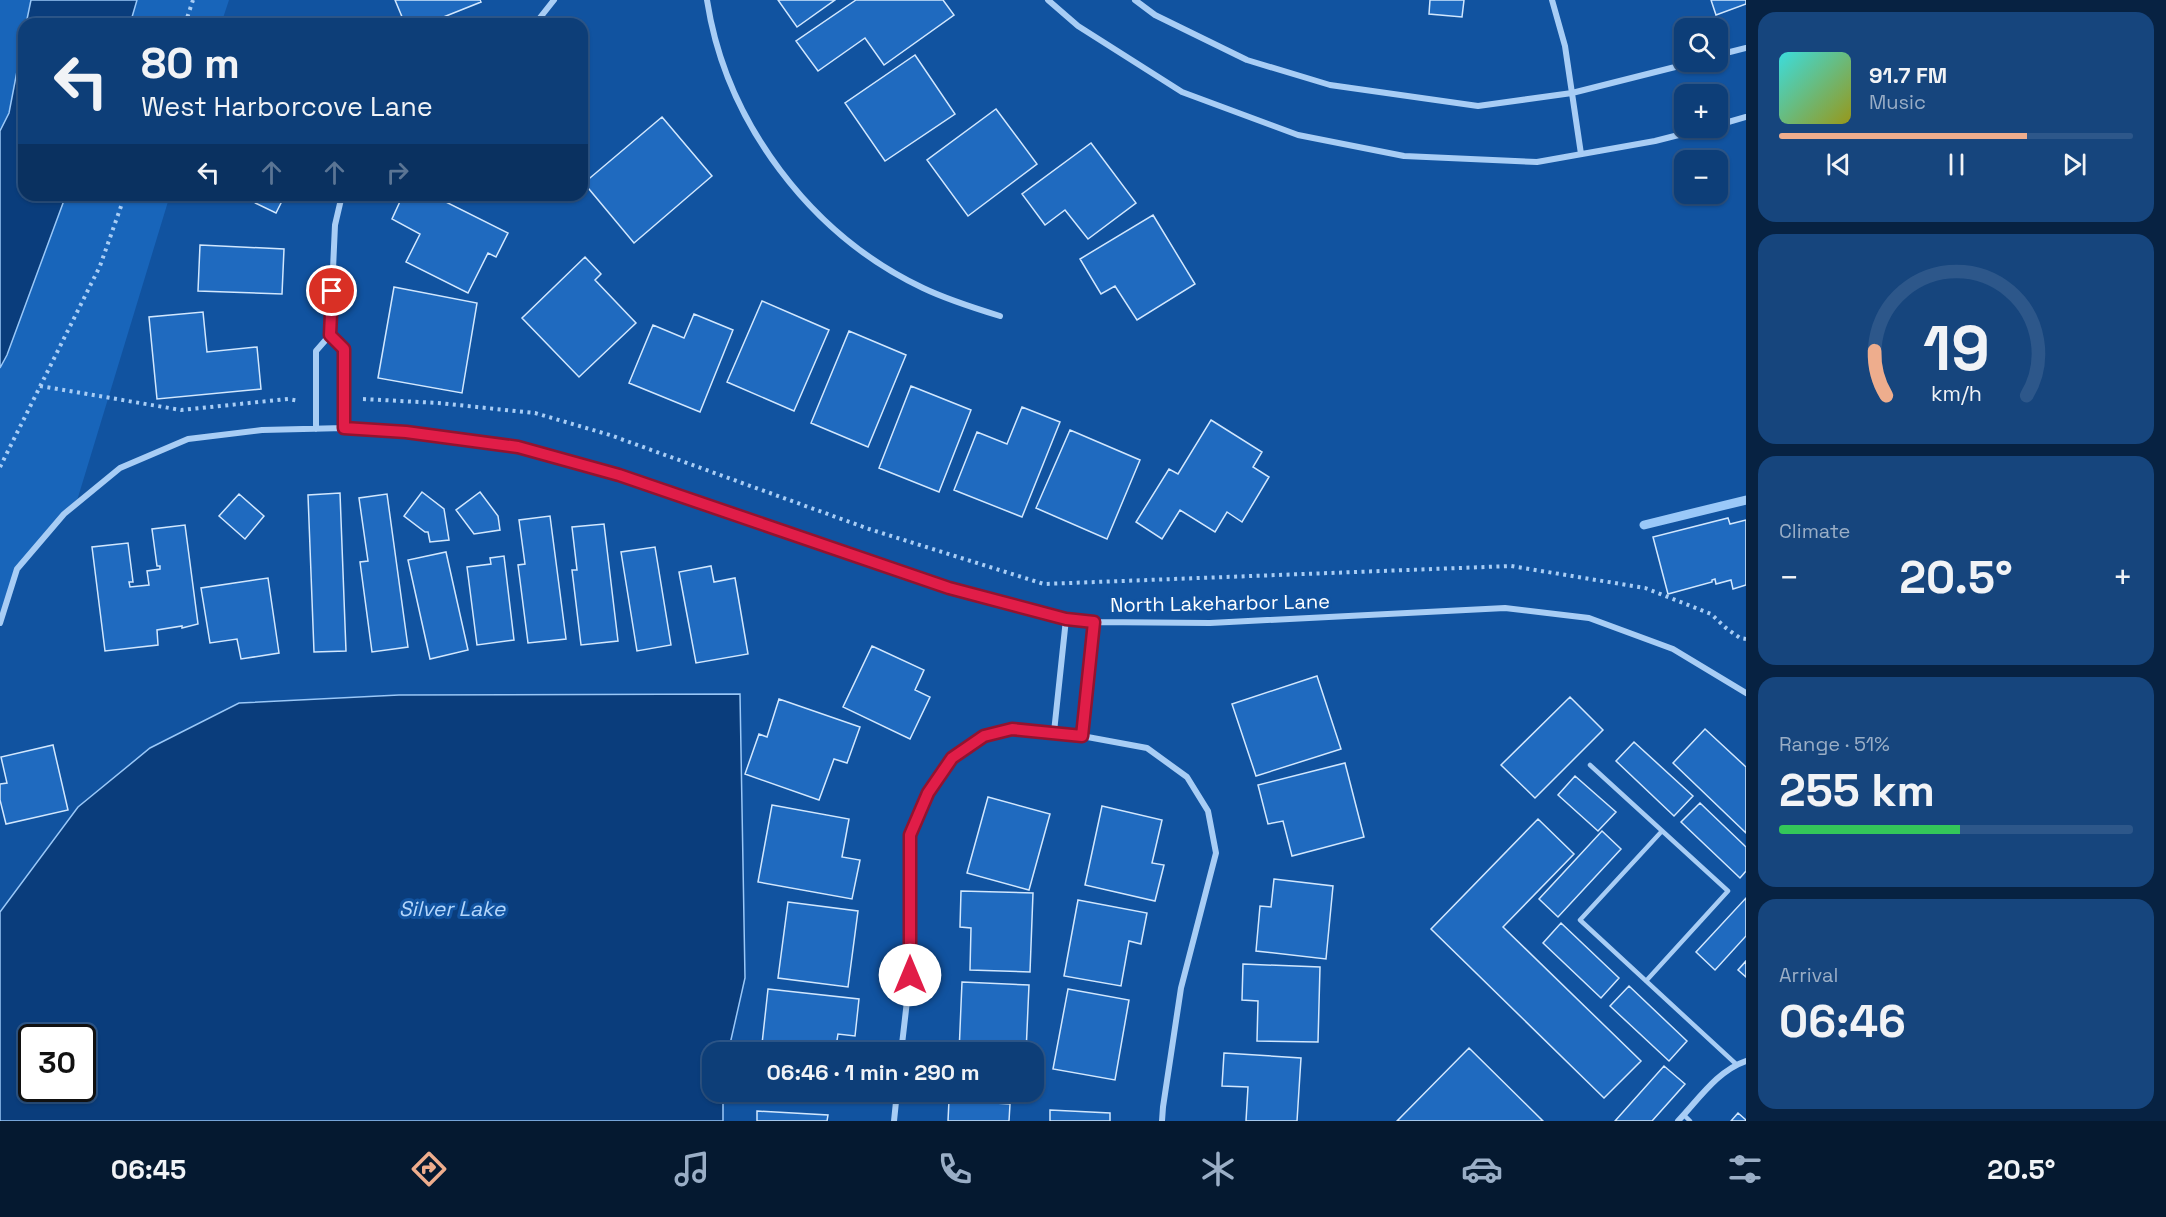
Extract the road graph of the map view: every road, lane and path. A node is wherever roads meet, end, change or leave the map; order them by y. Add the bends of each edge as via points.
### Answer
1 (193, 0) edge
2 (554, 0) edge
3 (707, 0) edge
4 (1048, 0) edge
5 (1135, 0) edge
6 (1552, 0) edge
7 (187, 18) edge
8 (540, 18) edge
9 (1746, 48) edge
10 (1728, 53) edge
11 (1674, 67) edge
12 (1572, 93) junction
13 (1746, 117) edge
14 (1728, 122) edge
15 (1674, 136) edge
16 (1581, 154) junction
17 (123, 201) edge
18 (341, 201) edge
19 (1000, 316) dead end
20 (330, 335) junction
21 (40, 386) junction
22 (358, 399) dead end
23 (298, 402) dead end
24 (344, 428) junction
25 (316, 429) junction
26 (0, 467) edge
27 (1066, 619) junction
28 (1094, 622) junction
29 (0, 623) edge
30 (1746, 639) edge
31 (1746, 693) edge
32 (1054, 732) junction
33 (1082, 736) junction
34 (1590, 765) dead end
35 (1662, 831) junction
36 (1646, 981) junction
37 (902, 1042) edge
38 (1746, 1061) edge
39 (1736, 1064) junction
40 (896, 1102) edge
41 (1684, 1115) junction
42 (894, 1121) edge
43 (1162, 1121) edge
44 (1678, 1121) edge
45 (1690, 1121) edge

1 - 7 path
2 - 8 street
3 - 19 street via 720,55 752,129 774,164 823,220 887,269 961,304
4 - 16 street via 1078,26 1182,92 1298,135 1404,156 1537,162
5 - 12 street via 1155,15 1247,60 1330,85 1478,106
6 - 12 street via 1565,46
9 - 10 street
11 - 12 street
12 - 16 street
13 - 14 street
15 - 16 street
17 - 21 path via 100,266
18 - 20 street via 335,225
20 - 24 street via 344,349
20 - 25 street via 316,351
21 - 23 path via 181,410 288,399
21 - 26 path
22 - 30 path via 535,413 610,435 870,529 1044,584 1511,566 1644,588 1711,614
24 - 25 street, North Lakeharbor Lane
24 - 27 street, North Lakeharbor Lane via 518,447 619,475 949,588
25 - 29 street, North Lakeharbor Lane via 262,430 188,439 120,468 64,514 17,570
27 - 28 street, North Lakeharbor Lane
27 - 32 street
28 - 31 street, North Lakeharbor Lane via 1210,623 1505,608 1589,618 1673,649
28 - 33 street
32 - 33 street
32 - 37 street via 1012,729 984,736 952,758 928,793 910,835 910,975
33 - 43 street via 1147,748 1187,777 1208,812 1216,853 1181,988
34 - 35 lane
35 - 36 lane via 1580,920
35 - 36 lane via 1728,891
36 - 39 lane
38 - 39 street
39 - 41 street
40 - 42 street
41 - 44 street
41 - 45 lane

